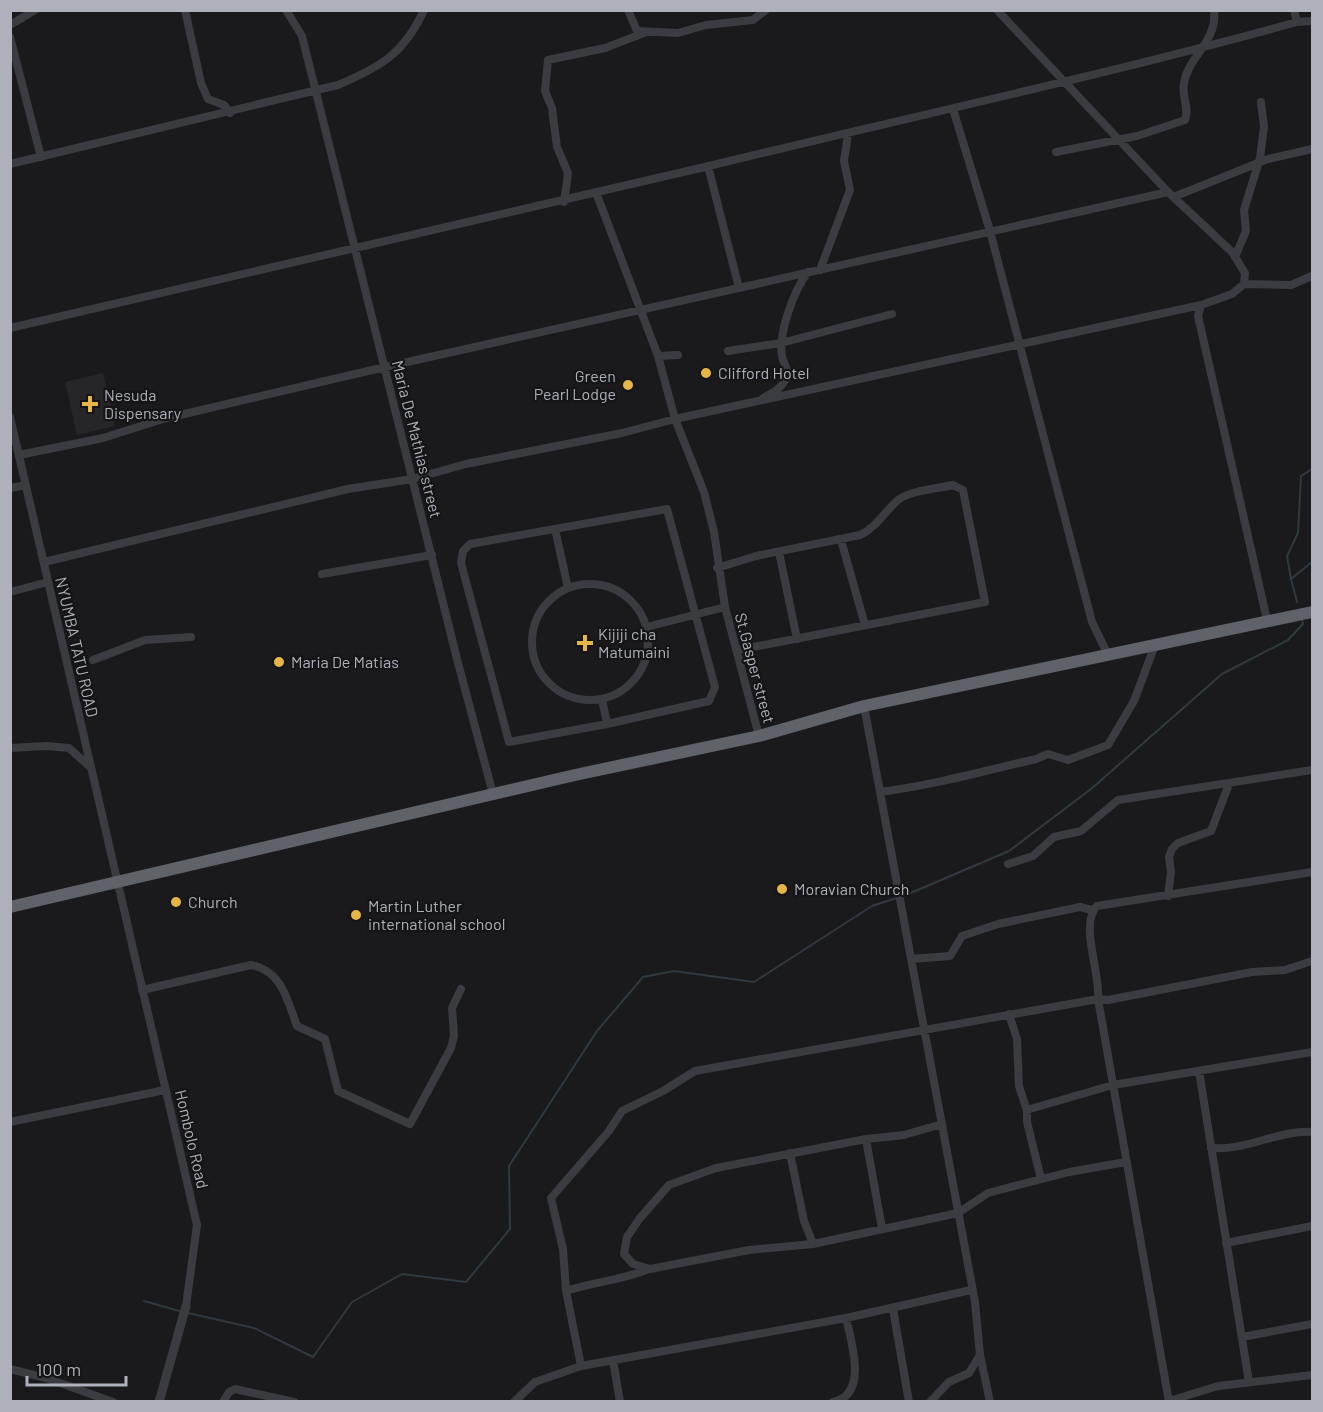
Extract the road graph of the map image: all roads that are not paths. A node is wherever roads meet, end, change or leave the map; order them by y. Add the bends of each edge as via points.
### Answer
1 (35, 10) edge
2 (185, 10) edge
3 (286, 10) edge
4 (424, 10) edge
5 (628, 10) edge
6 (765, 10) edge
7 (997, 10) edge
8 (1214, 10) edge
9 (1293, 10) edge
10 (1312, 21) edge
11 (1297, 22) junction
12 (10, 25) edge
13 (644, 33) junction
14 (10, 37) edge
15 (1203, 48) junction
16 (1065, 83) junction
17 (316, 91) junction
18 (1261, 102) dead end
19 (953, 109) junction
20 (230, 113) junction
21 (848, 134) junction
22 (1120, 140) junction
23 (1312, 149) edge
24 (1056, 152) dead end
25 (41, 157) junction
26 (1260, 162) junction
27 (10, 164) edge
28 (708, 166) junction
29 (1172, 194) junction
30 (597, 195) junction
31 (564, 202) junction
32 (990, 231) junction
33 (357, 251) junction
34 (1235, 257) junction
35 (820, 270) junction
36 (808, 272) junction
37 (1312, 276) edge
38 (1244, 284) junction
39 (739, 288) junction
40 (1201, 305) junction
41 (639, 309) junction
42 (892, 314) dead end
43 (10, 328) edge
44 (781, 343) junction
45 (1020, 343) junction
46 (728, 351) dead end
47 (678, 355) dead end
48 (658, 356) junction
49 (386, 367) junction
50 (759, 402) junction
51 (10, 417) edge
52 (675, 419) junction
53 (19, 455) junction
54 (412, 479) junction
55 (26, 485) junction
56 (10, 488) edge
57 (555, 529) junction
58 (841, 540) junction
59 (779, 552) junction
60 (432, 555) junction
61 (44, 562) junction
62 (717, 568) junction
63 (322, 574) dead end
64 (48, 582) junction
65 (568, 588) junction
66 (10, 592) edge
67 (725, 607) junction
68 (1312, 612) edge
69 (694, 614) junction
70 (1267, 620) junction
71 (865, 625) junction
72 (647, 627) junction
73 (191, 638) dead end
74 (796, 639) junction
75 (1155, 645) junction
76 (738, 650) junction
77 (1108, 655) junction
78 (93, 660) dead end
79 (602, 699) junction
80 (864, 706) junction
81 (607, 724) junction
82 (759, 736) junction
83 (10, 748) edge
84 (90, 767) junction
85 (1312, 770) edge
86 (1229, 784) junction
87 (880, 792) junction
88 (493, 794) junction
89 (1008, 864) dead end
90 (1312, 872) edge
91 (117, 883) junction
92 (1168, 896) junction
93 (10, 907) edge
94 (1092, 910) junction
95 (911, 958) junction
96 (1312, 961) edge
97 (461, 989) dead end
98 (142, 990) junction
99 (1098, 999) junction
100 (1009, 1014) junction
101 (925, 1029) junction
102 (1312, 1052) edge
103 (1199, 1071) junction
104 (1113, 1085) junction
105 (165, 1090) junction
106 (1027, 1111) junction
107 (12, 1119) edge
108 (942, 1124) junction
109 (1312, 1132) edge
110 (866, 1139) junction
111 (1211, 1148) junction
112 (790, 1153) junction
113 (1126, 1162) junction
114 (1041, 1179) junction
115 (958, 1213) junction
116 (1312, 1226) edge
117 (882, 1229) junction
118 (1226, 1243) junction
119 (813, 1244) junction
120 (650, 1269) junction
121 (972, 1290) junction
122 (566, 1292) junction
123 (186, 1306) joint
124 (893, 1309) junction
125 (846, 1318) junction
126 (1312, 1324) edge
127 (1242, 1337) junction
128 (980, 1354) junction
129 (613, 1360) junction
130 (581, 1366) junction
131 (10, 1369) edge
132 (1312, 1375) edge
133 (1249, 1382) junction
134 (113, 1401) edge
135 (159, 1401) edge
136 (223, 1401) edge
137 (294, 1401) edge
138 (514, 1401) edge
139 (620, 1401) edge
140 (833, 1401) edge
141 (909, 1401) edge
142 (930, 1401) edge
143 (990, 1401) edge
144 (1169, 1401) edge

1 - 12 street
2 - 20 street via 208,99 224,105
3 - 17 street, Maria De Mathias street via 302,36
4 - 17 street via 410,36 392,57 373,70
5 - 13 street via 635,29
6 - 13 street via 753,20 706,25 678,33
7 - 16 street
8 - 15 street via 1215,21
9 - 11 street
10 - 11 street
11 - 15 street
13 - 31 street via 605,48 548,60 545,91 552,108 557,147 568,173
14 - 25 street
15 - 16 street
15 - 22 street via 1184,80 1185,120
16 - 19 street
16 - 22 street
17 - 20 street
17 - 33 street, Maria De Mathias street
18 - 26 street via 1264,127
19 - 21 street
19 - 32 street
20 - 25 street
21 - 28 street
21 - 35 street via 843,158 850,190
22 - 24 street
22 - 29 street
23 - 26 street
25 - 27 street
26 - 29 street
26 - 34 street via 1244,210 1246,231
28 - 30 street
28 - 39 street
29 - 32 street
29 - 34 street
30 - 31 street
30 - 41 street, St.Gasper street
31 - 33 street
32 - 35 street
32 - 45 street
33 - 43 street
33 - 49 street, Maria De Mathias street
34 - 38 street via 1245,273
35 - 36 street
36 - 39 street
36 - 44 street via 787,316
37 - 38 street via 1292,285
38 - 40 street via 1232,294
39 - 41 street
40 - 45 street
40 - 70 street via 1198,316
41 - 48 street, St.Gasper street
41 - 49 street
42 - 44 street
44 - 46 street
44 - 50 street via 788,370 786,378
45 - 50 street
45 - 77 street via 1092,622
47 - 48 street
48 - 52 street, St.Gasper street
49 - 53 street via 154,421 103,438
49 - 54 street, Maria De Mathias street
50 - 52 street
51 - 53 street, NYUMBA TATU ROAD
52 - 54 street
52 - 62 street, St.Gasper street via 704,492 714,532
53 - 55 street, NYUMBA TATU ROAD
54 - 60 street, Maria De Mathias street
54 - 61 street via 348,489
55 - 56 street
55 - 61 street, NYUMBA TATU ROAD
57 - 65 street
57 - 69 street via 667,509
57 - 81 street via 470,544 463,551 461,563 485,658 509,742
58 - 59 street
58 - 71 street
58 - 71 street via 864,533 904,497 953,485 963,490 985,602
59 - 62 street
59 - 74 street
60 - 63 street
60 - 88 street, Maria De Mathias street
61 - 64 street, NYUMBA TATU ROAD
62 - 67 street, St.Gasper street
64 - 66 street
64 - 84 street, NYUMBA TATU ROAD
65 - 72 street via 587,583 616,590 639,609
65 - 79 street via 548,601 535,620 532,643 537,666 545,680 564,694
67 - 69 street
67 - 76 street, St.Gasper street
68 - 70 highway
69 - 72 street
69 - 81 street via 715,687 709,701
70 - 75 highway
71 - 74 street
72 - 79 street via 648,654 640,673 627,688
73 - 78 street via 145,640
74 - 76 street
75 - 77 highway
75 - 87 street via 1134,701 1108,745 1068,760 1048,754 945,778 927,786
76 - 82 street, St.Gasper street
77 - 80 highway
79 - 81 street
80 - 82 highway
80 - 87 street
82 - 88 highway
83 - 84 street via 69,748
84 - 91 street, NYUMBA TATU ROAD
85 - 86 street
86 - 89 street via 1118,801 1081,831 1054,837 1033,856
86 - 92 street via 1211,831 1172,849
87 - 95 street
88 - 91 highway
90 - 92 street
91 - 93 highway
91 - 98 street, Hombolo Road
92 - 94 street via 1102,904
94 - 95 street via 1080,908 998,924 962,936 950,956
94 - 99 street via 1090,925
95 - 101 street
96 - 99 street via 1286,970 1252,972
97 - 98 street via 452,1008 451,1048 410,1125 338,1091 325,1039 297,1026 281,982 263,967 251,965
98 - 105 street, Hombolo Road
99 - 100 street
99 - 104 street
100 - 101 street
100 - 106 street via 1017,1039 1019,1086
101 - 108 street
101 - 122 street via 695,1071 663,1092 622,1111 551,1198 563,1249
102 - 103 street
103 - 104 street
103 - 111 street
104 - 106 street via 1053,1100
104 - 113 street
105 - 107 street
105 - 123 street, Hombolo Road via 197,1225
106 - 114 street
108 - 110 street via 904,1135
108 - 115 street
109 - 111 street via 1287,1132 1230,1149
110 - 112 street
110 - 117 street
111 - 118 street
112 - 119 street via 804,1221
112 - 120 street via 716,1168 669,1185 640,1218 623,1247 628,1261
113 - 114 street
113 - 144 street
114 - 115 street via 988,1193
115 - 117 street
115 - 121 street
116 - 118 street
117 - 119 street
118 - 127 street
119 - 120 street via 749,1250
120 - 122 street
121 - 124 street
121 - 128 street
122 - 130 street
123 - 135 street, Hombolo Road
124 - 125 street
124 - 141 street
125 - 129 street
125 - 140 street via 854,1385 849,1393
126 - 127 street
127 - 133 street
128 - 142 street via 969,1372 949,1383
128 - 143 street
129 - 130 street
129 - 139 street
130 - 138 street via 535,1382
131 - 134 street
132 - 133 street
133 - 144 street via 1208,1388
136 - 137 street via 235,1389

